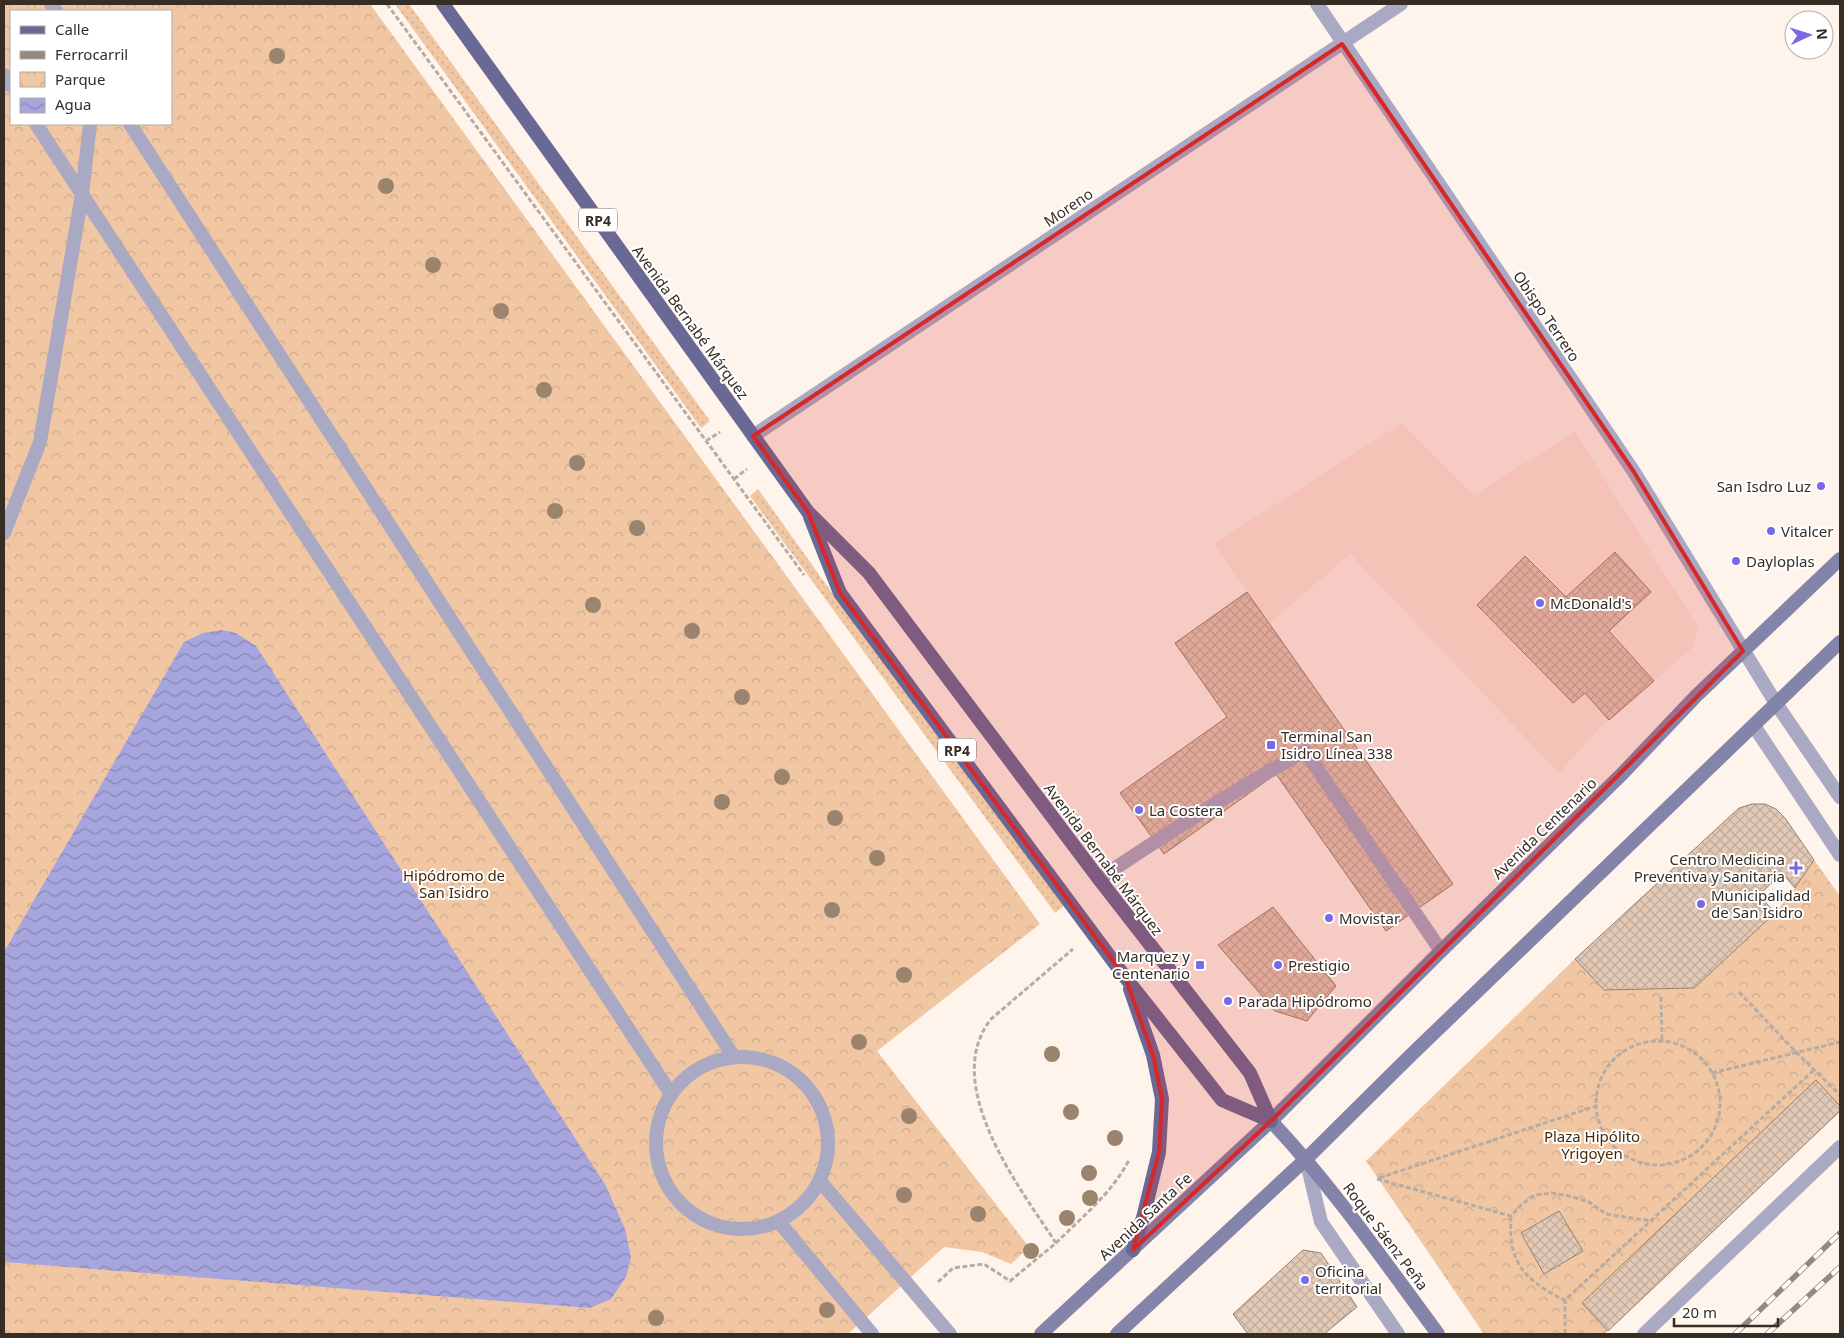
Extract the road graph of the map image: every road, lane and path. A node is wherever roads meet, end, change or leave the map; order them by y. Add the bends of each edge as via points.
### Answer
1 (387, 4) edge
2 (443, 4) edge
3 (1316, 4) edge
4 (1401, 4) edge
5 (1342, 44) junction
6 (37, 125) edge
7 (90, 125) edge
8 (131, 125) edge
9 (82, 194) junction
10 (753, 436) junction
11 (808, 512) junction
12 (4, 533) edge
13 (1840, 559) edge
14 (804, 576) dead end
15 (1840, 642) edge
16 (1743, 651) junction
17 (1777, 705) junction
18 (1754, 726) junction
19 (1840, 797) edge
20 (1840, 855) edge
21 (1099, 879) junction
22 (1075, 947) dead end
23 (1441, 951) junction
24 (1125, 976) junction
25 (1740, 992) dead end
26 (1661, 997) dead end
27 (1662, 1041) junction
28 (1840, 1042) edge
29 (1796, 1052) junction
30 (734, 1057) junction
31 (1814, 1070) junction
32 (1712, 1073) junction
33 (671, 1094) junction
34 (1840, 1095) edge
35 (1596, 1106) junction
36 (1271, 1121) junction
37 (1840, 1148) edge
38 (1131, 1152) dead end
39 (1306, 1159) junction
40 (820, 1181) junction
41 (1510, 1216) junction
42 (1650, 1221) junction
43 (779, 1222) junction
44 (1056, 1244) junction
45 (1133, 1250) junction
46 (920, 1299) junction
47 (1564, 1300) junction
48 (872, 1334) edge
49 (950, 1334) edge
50 (1041, 1334) edge
51 (1117, 1334) edge
52 (1398, 1334) edge
53 (1438, 1334) edge
54 (1565, 1334) edge
55 (1644, 1334) edge

1 - 14 path
2 - 10 main road, Avenida Bernabé Márquez / RP4
3 - 5 street, Obispo Terrero
4 - 5 street, Moreno
5 - 10 street, Moreno
5 - 16 street, Obispo Terrero via 1634,472
6 - 9 street
7 - 9 street
8 - 30 street
9 - 12 street via 40,442
9 - 33 street
10 - 11 main road, Avenida Bernabé Márquez / RP4
11 - 21 main road, Avenida Bernabé Márquez / RP4 via 869,573
11 - 24 main road, Avenida Bernabé Márquez / RP4 via 840,593
13 - 16 main road, Avenida Centenario
15 - 17 main road
16 - 17 street, Obispo Terrero
16 - 23 main road, Avenida Centenario
17 - 18 main road
17 - 19 street, Obispo Terrero
18 - 20 street
18 - 39 main road
21 - 23 street via 1260,776 1305,751
21 - 36 main road, Avenida Bernabé Márquez / RP4 via 1250,1073
22 - 44 path via 991,1018 977,1042 974,1060 974,1077 984,1118 1005,1165
23 - 36 main road, Avenida Centenario
24 - 36 main road, Avenida Bernabé Márquez / RP4 via 1222,1100
24 - 45 main road via 1153,1055 1162,1099 1160,1152
25 - 29 path
26 - 27 path
27 - 32 path via 1682,1046 1699,1057
27 - 35 path via 1641,1044 1622,1052 1608,1067 1599,1086
28 - 29 path
29 - 31 path
29 - 32 path
30 - 33 street via 694,1071
30 - 40 street via 756,1058 786,1068 810,1089 826,1126 828,1150
31 - 34 path
31 - 42 path
32 - 35 path via 1719,1092 1720,1113 1713,1132 1701,1148 1684,1160 1665,1165 1645,1164 1626,1157 1610,1143 1600,1126
33 - 43 street via 658,1123 657,1156 667,1186 688,1211 716,1226 748,1230
35 - 41 path via 1377,1179
36 - 39 main road, Roque Sáenz Peña / RP4
36 - 45 main road, Avenida Santa Fe
37 - 55 street
38 - 44 path via 1116,1183
39 - 51 main road
39 - 52 street, Roque Sáenz Peña via 1322,1222
39 - 53 main road, Roque Sáenz Peña / RP4 via 1344,1205
40 - 43 street via 803,1206
40 - 46 street
41 - 42 path via 1535,1195 1552,1193 1589,1202 1606,1214
41 - 47 path via 1512,1247 1526,1275
42 - 47 path
43 - 48 street
44 - 46 path via 1010,1281 984,1264 952,1268
45 - 50 main road, Avenida Santa Fe
46 - 49 street
47 - 54 path

